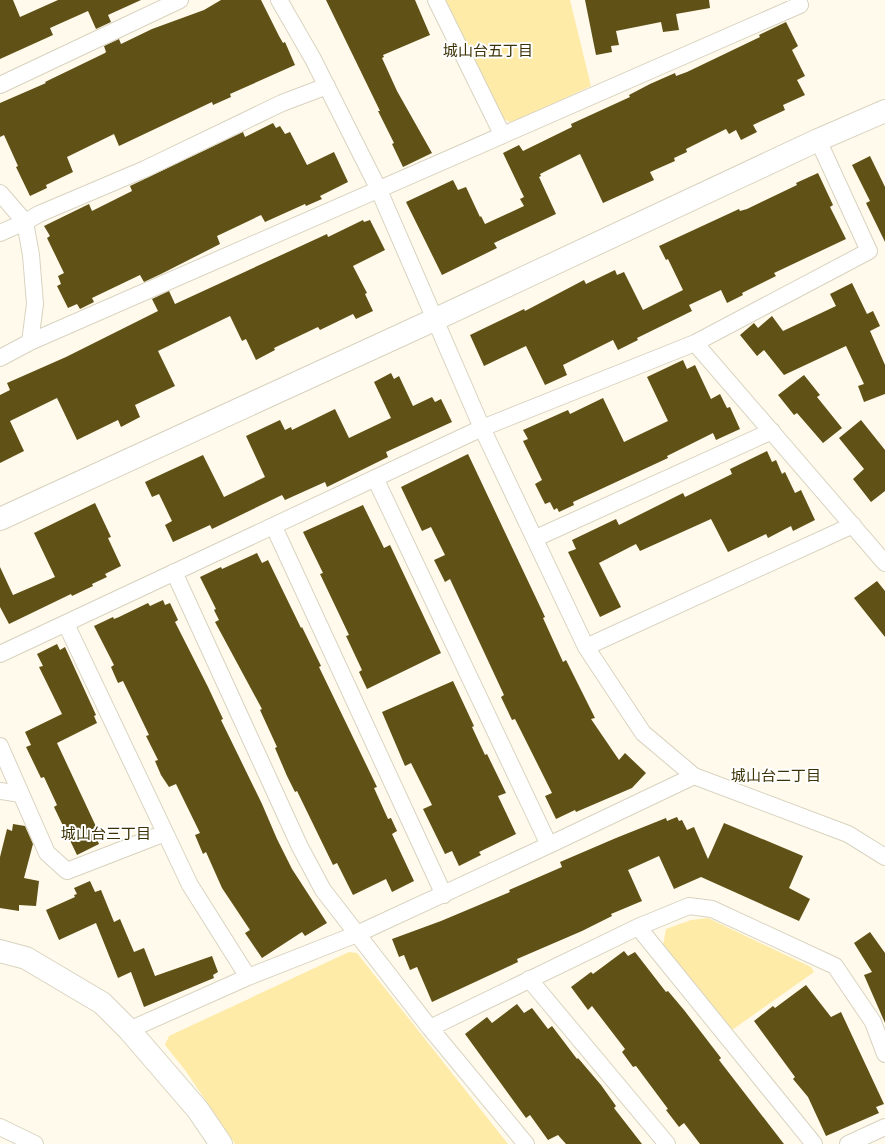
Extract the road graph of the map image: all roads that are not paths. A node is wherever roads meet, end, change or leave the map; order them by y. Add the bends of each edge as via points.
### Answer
1 (180, 0) edge
2 (279, 0) edge
3 (436, 0) edge
4 (798, 0) edge
5 (0, 86) edge
6 (327, 86) junction
7 (885, 111) edge
8 (502, 134) junction
9 (818, 140) junction
10 (378, 188) junction
11 (0, 193) edge
12 (25, 222) junction
13 (0, 233) edge
14 (436, 319) junction
15 (30, 342) junction
16 (695, 343) junction
17 (0, 358) edge
18 (482, 428) junction
19 (772, 431) junction
20 (375, 478) junction
21 (0, 519) edge
22 (853, 525) junction
23 (274, 527) junction
24 (536, 538) junction
25 (885, 563) edge
26 (174, 572) junction
27 (66, 624) junction
28 (586, 646) junction
29 (0, 654) edge
30 (0, 746) edge
31 (694, 776) junction
32 (0, 791) edge
33 (21, 794) junction
34 (165, 833) junction
35 (549, 845) junction
36 (883, 852) edge
37 (444, 895) junction
38 (638, 927) junction
39 (357, 934) junction
40 (0, 951) edge
41 (248, 977) junction
42 (529, 979) junction
43 (430, 1028) junction
44 (128, 1030) junction
45 (885, 1054) edge
46 (0, 1127) edge
47 (885, 1127) edge
48 (35, 1144) edge
49 (221, 1144) edge
50 (526, 1144) edge
51 (667, 1144) edge
52 (814, 1144) edge
53 (848, 1144) edge

1 - 5 street
2 - 6 street
3 - 8 street
4 - 8 street via 800,4
6 - 10 street
6 - 12 street via 282,103 145,169
7 - 9 street
8 - 10 street
9 - 14 street
9 - 16 street via 869,251
10 - 14 street
10 - 15 street
11 - 12 street
12 - 13 street
12 - 15 street via 31,255 34,304
14 - 18 street
14 - 21 street
15 - 17 street
16 - 18 street
16 - 19 street
18 - 20 street
18 - 24 street
19 - 22 street
19 - 24 street
20 - 23 street
20 - 35 street
22 - 25 street
22 - 28 street
23 - 26 street
23 - 37 street
24 - 28 street
26 - 27 street
26 - 39 street via 300,847 323,890
27 - 29 street
27 - 34 street
28 - 31 street via 643,733
30 - 33 street
31 - 35 street
31 - 36 street via 848,834
32 - 33 street
33 - 34 street via 48,853 67,870
34 - 41 street via 190,886
35 - 37 street
37 - 39 street
38 - 42 street
38 - 45 street via 689,906 712,909 835,966 873,1022
38 - 52 street
39 - 41 street
39 - 43 street
40 - 44 street via 26,958 102,1003
41 - 44 street
42 - 43 street
42 - 51 street
43 - 50 street
44 - 49 street via 198,1110
46 - 48 street
47 - 53 street

